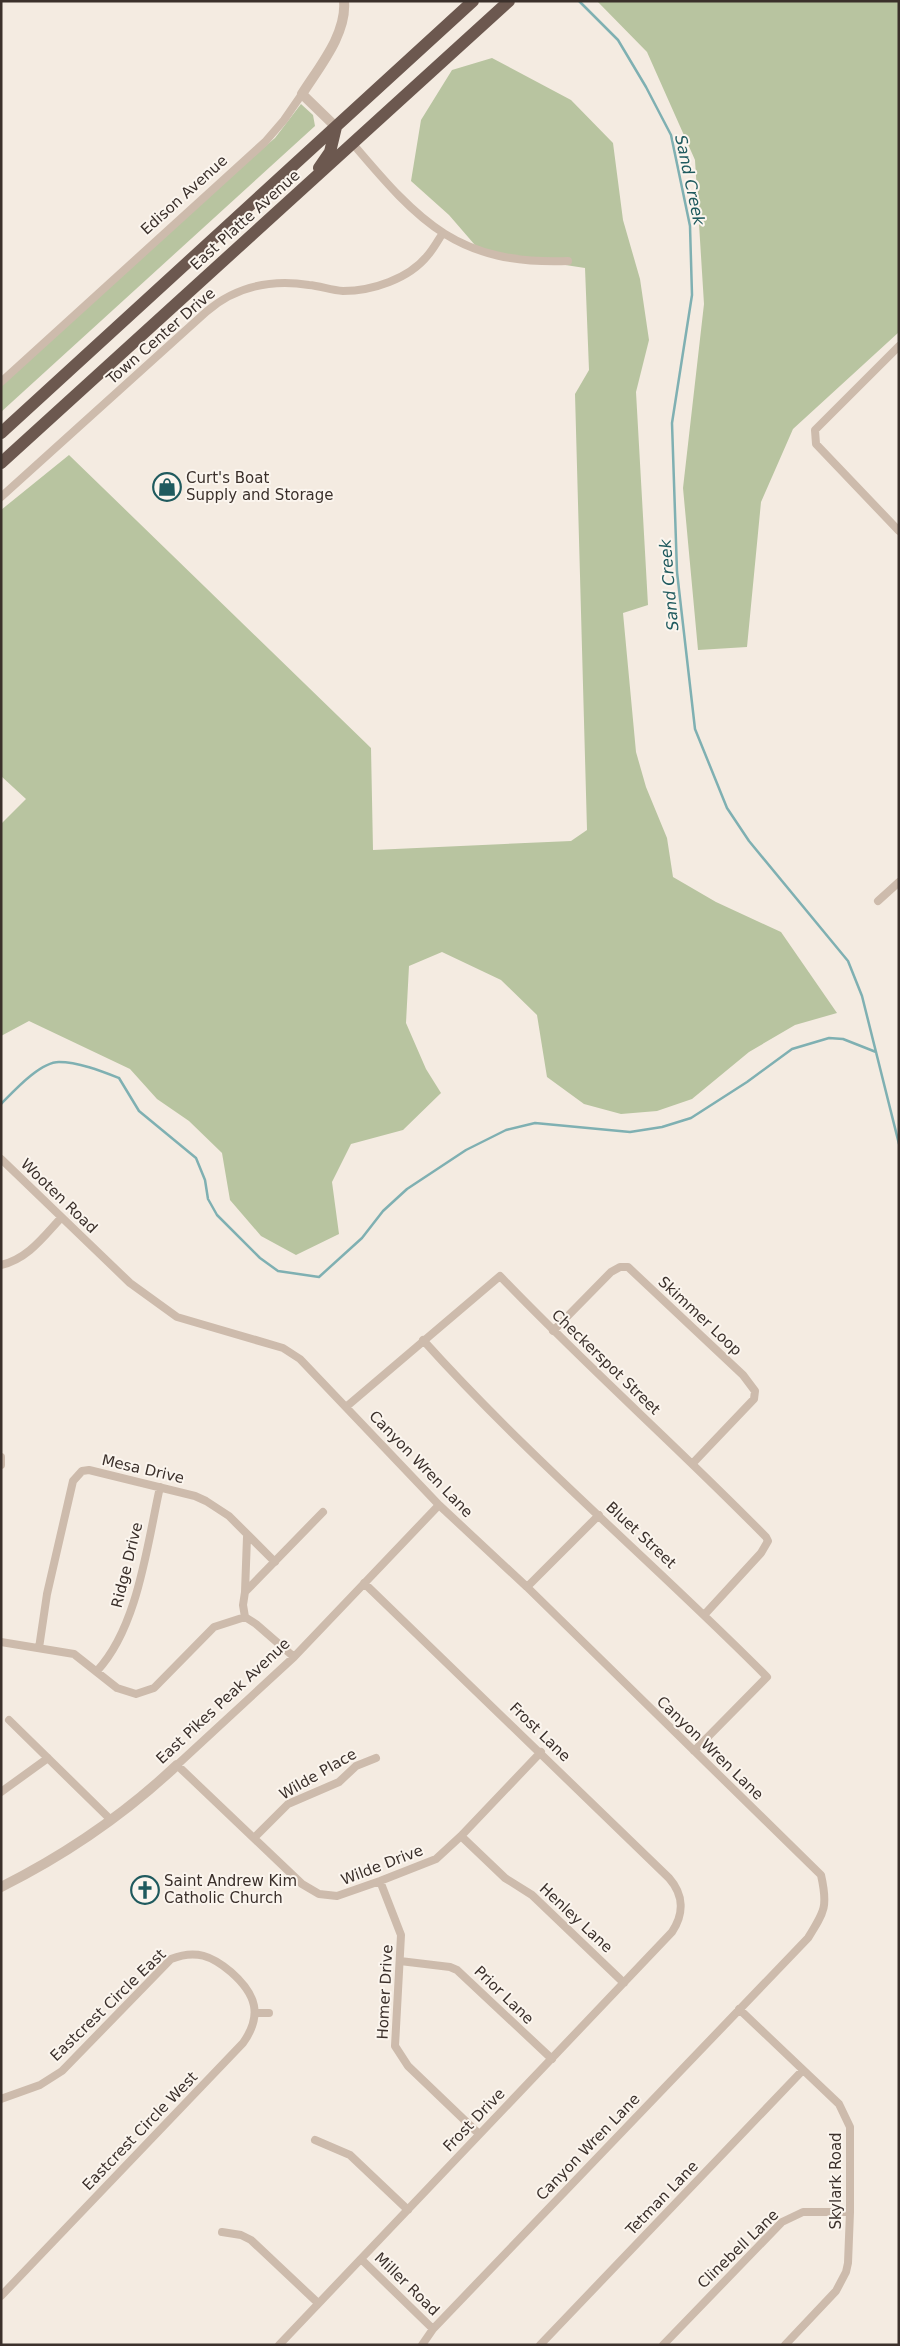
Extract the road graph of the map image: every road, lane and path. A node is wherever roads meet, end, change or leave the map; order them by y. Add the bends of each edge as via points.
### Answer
1 (344, 1) edge
2 (473, 1) edge
3 (509, 1) edge
4 (302, 94) junction
5 (336, 127) junction
6 (353, 144) junction
7 (301, 191) junction
8 (443, 233) junction
9 (568, 261) dead end
10 (899, 346) edge
11 (1, 382) edge
12 (1, 433) edge
13 (1, 462) edge
14 (1, 497) edge
15 (899, 531) edge
16 (899, 882) edge
17 (878, 901) dead end
18 (1, 1159) edge
19 (62, 1218) junction
20 (99, 1252) joint
21 (1, 1265) edge
22 (553, 1331) junction
23 (423, 1340) junction
24 (346, 1407) junction
25 (1, 1457) edge
26 (693, 1462) junction
27 (1, 1465) edge
28 (160, 1487) junction
29 (439, 1505) junction
30 (323, 1512) dead end
31 (599, 1514) junction
32 (247, 1536) junction
33 (275, 1562) junction
34 (364, 1583) junction
35 (527, 1587) junction
36 (245, 1592) junction
37 (704, 1614) junction
38 (245, 1617) junction
39 (1, 1642) edge
40 (39, 1648) junction
41 (294, 1657) junction
42 (97, 1672) junction
43 (136, 1694) junction
44 (135, 1704) dead end
45 (9, 1720) dead end
46 (694, 1751) junction
47 (541, 1752) junction
48 (48, 1758) junction
49 (376, 1758) dead end
50 (177, 1765) junction
51 (1, 1792) edge
52 (111, 1820) junction
53 (461, 1836) junction
54 (254, 1838) junction
55 (380, 1882) junction
56 (1, 1887) edge
57 (680, 1910) joint
58 (400, 1962) junction
59 (624, 1983) junction
60 (740, 2009) junction
61 (255, 2013) junction
62 (269, 2013) dead end
63 (552, 2059) junction
64 (803, 2070) junction
65 (1, 2100) edge
66 (479, 2134) junction
67 (315, 2140) dead end
68 (408, 2210) junction
69 (850, 2212) junction
70 (222, 2232) dead end
71 (361, 2259) junction
72 (1, 2296) edge
73 (318, 2303) junction
74 (433, 2329) junction
75 (279, 2345) edge
76 (422, 2345) edge
77 (540, 2345) edge
78 (663, 2345) edge
79 (785, 2345) edge

1 - 4 street, Edison Avenue via 343,22 338,34
2 - 5 highway, East Platte Avenue
3 - 6 highway, East Platte Avenue
4 - 5 street
4 - 11 street, Edison Avenue via 265,142
5 - 7 highway via 330,152
5 - 12 highway, East Platte Avenue
6 - 7 highway, East Platte Avenue
6 - 8 street via 404,202
7 - 13 highway, East Platte Avenue
8 - 9 street via 502,258
8 - 14 street, Town Center Drive via 428,257 402,276 375,287 342,291 274,283 241,289 229,295 206,312
10 - 15 street via 815,430 816,444
16 - 17 street
18 - 19 street, Wooten Road
19 - 20 street, Wooten Road
19 - 21 street via 27,1253 14,1262
20 - 24 street, Canyon Wren Lane via 130,1283 177,1318 283,1348 300,1359
22 - 23 street, Checkerspot Street via 500,1276
22 - 26 street, Checkerspot Street
22 - 26 street, Skimmer Loop via 611,1272 620,1267 628,1267 692,1326 743,1375 755,1391 754,1399
23 - 24 street, Checkerspot Street
23 - 31 street, Bluet Street via 485,1408
24 - 29 street, Canyon Wren Lane
25 - 27 street
26 - 37 street, Checkerspot Street via 768,1541 761,1553
28 - 32 street, Mesa Drive via 206,1501 229,1516
28 - 40 street, Mesa Drive via 90,1470 76,1475 54,1560
28 - 42 street, Ridge Drive via 134,1602 113,1652
29 - 34 street, East Pikes Peak Avenue
29 - 35 street, Canyon Wren Lane
30 - 33 street
31 - 35 street
31 - 37 street, Bluet Street
32 - 33 street, Mesa Drive
32 - 36 street
33 - 36 street
34 - 41 street, East Pikes Peak Avenue
34 - 47 street, Frost Lane
35 - 46 street, Canyon Wren Lane
36 - 38 street
37 - 46 street, Bluet Street via 767,1677
38 - 41 street
38 - 43 street via 214,1627 154,1688
39 - 40 street
40 - 42 street via 74,1654
41 - 50 street, East Pikes Peak Avenue
42 - 43 street via 117,1688
43 - 44 street
45 - 48 street
46 - 60 street, Canyon Wren Lane via 821,1874 826,1893 823,1913 808,1938
47 - 53 street, Wilde Drive
47 - 57 street, Frost Lane via 670,1878 680,1894
48 - 51 street
48 - 52 street
49 - 54 street, Wilde Place via 356,1766 338,1782 288,1804
50 - 52 street, East Pikes Peak Avenue
50 - 54 street, Wilde Drive
52 - 56 street, East Pikes Peak Avenue via 58,1856
53 - 55 street, Wilde Drive via 436,1859
53 - 59 street, Henley Lane via 504,1878 532,1895
54 - 55 street, Wilde Drive via 302,1884 319,1894 346,1894
55 - 58 street, Homer Drive via 399,1927
57 - 59 street, Frost Drive via 672,1932
58 - 63 street, Prior Lane via 457,1970
58 - 66 street, Homer Drive via 394,2037 398,2054
59 - 63 street, Frost Drive
60 - 64 street, Skylark Road
60 - 74 street, Canyon Wren Lane
61 - 62 street
61 - 65 street, Eastcrest Circle East via 249,1991 212,1957 182,1954 171,1958 62,2071 40,2085
61 - 72 street, Eastcrest Circle West via 254,2026 243,2044
63 - 66 street, Frost Drive
64 - 69 street, Skylark Road via 831,2096 846,2116 851,2139
64 - 77 street, Tetman Lane
66 - 68 street, Frost Drive
67 - 68 street via 350,2155
68 - 71 street, Frost Drive
69 - 78 street, Clinebell Lane via 803,2212 782,2222
69 - 79 street, Skylark Road via 848,2263 843,2282
70 - 73 street via 251,2240
71 - 73 street, Frost Drive
71 - 74 street, Miller Road
73 - 75 street, Frost Drive
74 - 76 street, Canyon Wren Lane

